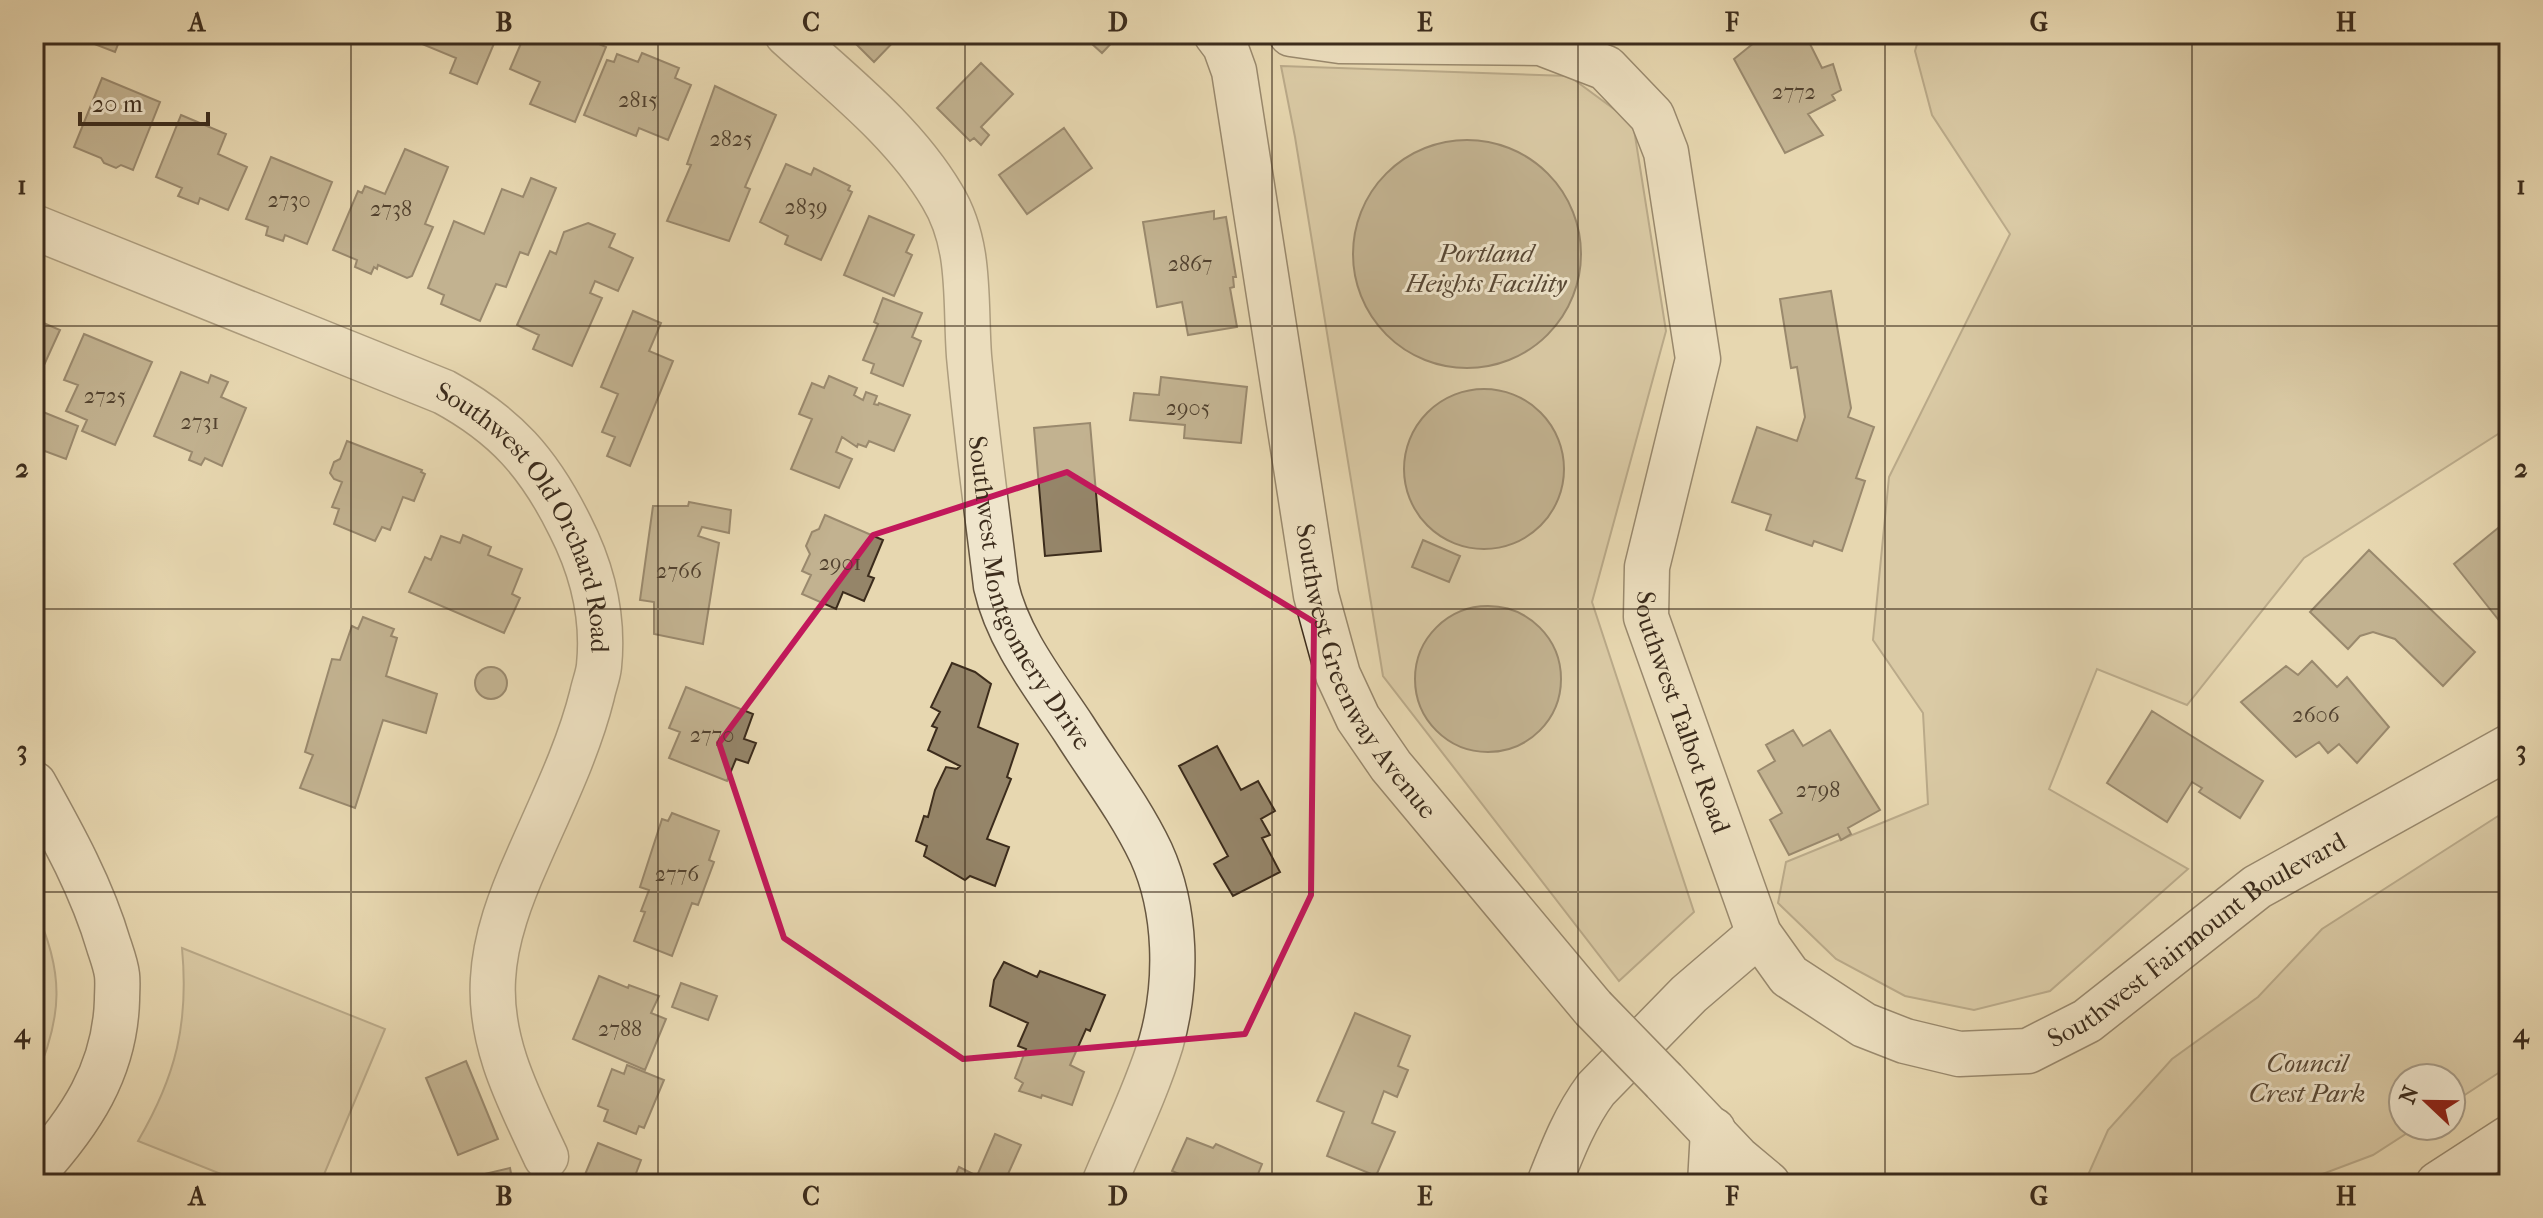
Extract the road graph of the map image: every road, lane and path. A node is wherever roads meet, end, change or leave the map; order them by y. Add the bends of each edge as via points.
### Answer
1 (787, 34) edge
2 (1216, 34) edge
3 (1291, 34) edge
4 (34, 227) edge
5 (2509, 747) edge
6 (34, 784) edge
7 (1759, 934) junction
8 (1713, 1130) junction
9 (2509, 1138) edge
10 (546, 1157) dead end
11 (34, 1173) edge
12 (1104, 1184) edge
13 (1549, 1184) edge
14 (1710, 1184) edge
15 (1768, 1184) edge
16 (2438, 1184) edge

1 - 12 street, Southwest Montgomery Drive via 914,156 956,225 967,279 969,355 1001,608 1135,823 1161,878 1172,942 1162,1041
2 - 8 street, Southwest Greenway Avenue, bridge via 1234,71 1316,595 1338,675 1358,718 1391,766 1593,1008
3 - 7 street, Southwest Talbot Road via 1340,41 1541,43 1606,68 1652,116 1666,152 1698,359 1647,567 1646,617
4 - 10 street, Southwest Old Orchard Road via 444,392 506,434 526,455 566,518 594,589 599,669 585,723 505,919 493,982 503,1055
5 - 7 street, Southwest Fairmount Boulevard via 2257,887 2087,1021 2028,1051 1959,1054 1864,1025 1789,976
6 - 11 street via 100,917 117,975 109,1054 94,1095
7 - 13 street via 1689,994 1596,1089
8 - 14 street
8 - 15 street, Southwest Greenway Avenue
9 - 16 street

